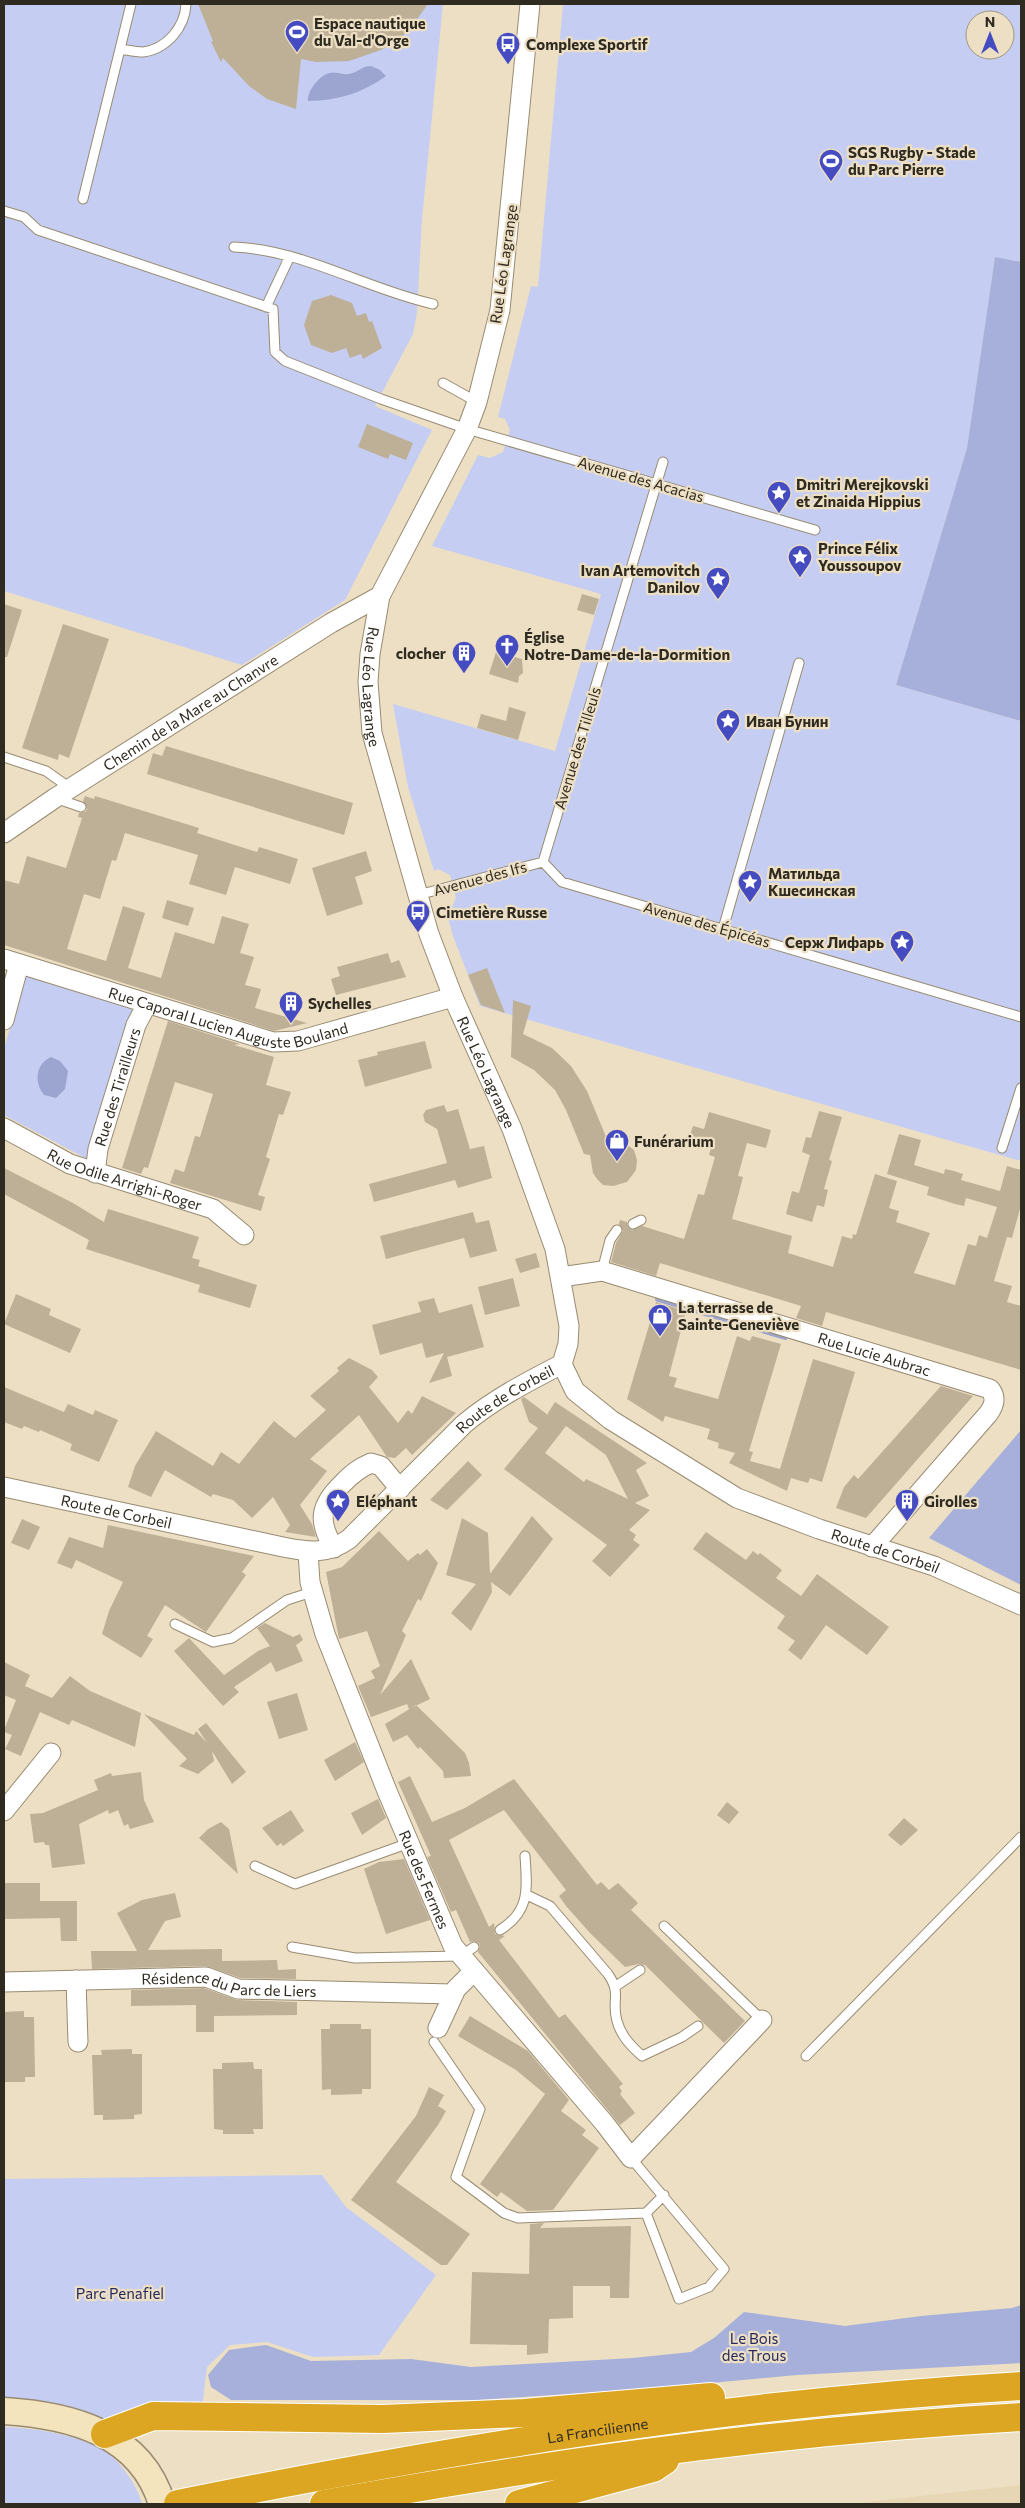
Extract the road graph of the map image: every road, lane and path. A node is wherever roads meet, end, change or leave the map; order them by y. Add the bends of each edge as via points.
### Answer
1 (131, 4) edge
2 (186, 4) edge
3 (530, 4) edge
4 (120, 49) junction
5 (83, 199) dead end
6 (4, 211) edge
7 (234, 247) dead end
8 (290, 256) junction
9 (433, 304) dead end
10 (266, 307) junction
11 (443, 383) dead end
12 (477, 402) junction
13 (467, 429) junction
14 (663, 462) dead end
15 (657, 484) junction
16 (815, 530) dead end
17 (380, 596) junction
18 (799, 663) dead end
19 (4, 757) edge
20 (62, 793) junction
21 (81, 807) dead end
22 (4, 833) edge
23 (543, 862) junction
24 (418, 895) junction
25 (723, 929) junction
26 (11, 962) edge
27 (453, 997) junction
28 (147, 1004) junction
29 (1021, 1017) edge
30 (4, 1020) edge
31 (1021, 1088) edge
32 (4, 1128) edge
33 (1002, 1148) dead end
34 (95, 1173) junction
35 (617, 1230) dead end
36 (244, 1235) dead end
37 (602, 1271) junction
38 (561, 1277) junction
39 (562, 1364) junction
40 (4, 1487) edge
41 (400, 1489) junction
42 (872, 1547) junction
43 (334, 1548) junction
44 (308, 1552) junction
45 (312, 1592) junction
46 (1021, 1605) edge
47 (175, 1624) dead end
48 (51, 1753) dead end
49 (4, 1811) edge
50 (1021, 1837) edge
51 (409, 1843) junction
52 (525, 1856) dead end
53 (255, 1866) dead end
54 (527, 1895) junction
55 (664, 1926) dead end
56 (500, 1930) dead end
57 (292, 1947) dead end
58 (468, 1952) junction
59 (640, 1970) dead end
60 (474, 1971) junction
61 (76, 1980) junction
62 (4, 1982) edge
63 (616, 1986) junction
64 (454, 1994) junction
65 (762, 2020) joint
66 (698, 2026) dead end
67 (436, 2035) joint
68 (78, 2042) dead end
69 (806, 2056) dead end
70 (631, 2158) junction
71 (664, 2196) junction
72 (646, 2213) junction
73 (1021, 2386) edge
74 (886, 2395) junction
75 (4, 2411) edge
76 (1021, 2417) edge
77 (106, 2434) junction
78 (682, 2448) junction
79 (162, 2504) edge
80 (178, 2504) edge
81 (324, 2504) edge
82 (519, 2504) edge

1 - 4 lane
2 - 4 lane via 177,34 163,45 143,52
3 - 12 street, Rue Léo Lagrange via 501,300
4 - 5 lane
6 - 10 lane via 24,216 38,230
7 - 8 lane via 258,248
8 - 9 lane
8 - 10 lane
10 - 13 lane, Avenue des Acacias via 272,309 274,352 285,360 380,399
11 - 12 lane
12 - 13 street, Rue Léo Lagrange
13 - 15 lane, Avenue des Acacias
13 - 17 street, Rue Léo Lagrange
14 - 15 lane, Avenue des Tilleuls
15 - 16 lane, Avenue des Acacias
15 - 23 lane, Avenue des Tilleuls
17 - 20 street, Chemin de la Mare au Chanvre via 331,623
17 - 24 street, Rue Léo Lagrange via 368,682 372,733
18 - 25 lane
19 - 20 lane via 46,771
20 - 21 lane
20 - 22 street, Chemin de la Mare au Chanvre
23 - 24 lane, Avenue des Ifs
23 - 25 lane, Avenue des Épicéas via 562,882
24 - 27 street, Rue Léo Lagrange
25 - 29 lane, Avenue des Épicéas
26 - 28 street, Rue Caporal Lucien Auguste Bouland
26 - 30 street
27 - 28 street, Rue Caporal Lucien Auguste Bouland via 285,1044
27 - 38 street, Rue Léo Lagrange via 512,1129 555,1249
28 - 34 street, Rue des Tirailleurs via 136,1025 98,1148
31 - 33 lane
32 - 34 street, Rue Odile Arrighi-Roger via 70,1164
34 - 36 street, Rue Odile Arrighi-Roger via 213,1209
35 - 37 lane via 610,1240
37 - 38 street, Rue Lucie Aubrac
37 - 42 street, Rue Lucie Aubrac via 990,1389 994,1404 988,1414
38 - 39 street, Rue Léo Lagrange via 569,1326
39 - 41 street, Route de Corbeil via 484,1407
39 - 42 street, Route de Corbeil via 575,1391 588,1402 716,1486 767,1510
40 - 44 street, Route de Corbeil
41 - 43 street, Route de Corbeil via 349,1539
41 - 43 street via 381,1466 371,1463 353,1473 327,1500 324,1527
42 - 46 street, Route de Corbeil via 961,1576
43 - 44 street, Route de Corbeil
44 - 45 street, Rue des Fermes
45 - 47 lane via 287,1600 232,1638 212,1642
45 - 51 street, Rue des Fermes via 325,1634
48 - 49 street
50 - 69 lane
51 - 53 lane via 295,1884
51 - 58 street, Rue des Fermes via 453,1946
52 - 54 lane
54 - 56 lane via 512,1923
54 - 63 lane via 550,1906
55 - 65 lane
57 - 58 lane via 355,1958
58 - 60 street, Rue des Fermes
59 - 63 lane
60 - 64 street
60 - 70 street, Rue des Fermes
61 - 62 street, Résidence du Parc de Liers
61 - 64 street, Résidence du Parc de Liers via 206,1977 238,1989
61 - 68 street
63 - 66 lane via 616,2020 627,2042 642,2056
64 - 67 street
65 - 70 street
67 - 72 lane via 480,2109 456,2177 504,2213 518,2218
70 - 71 lane
71 - 72 lane
71 - 72 lane via 724,2269 709,2287 680,2299
73 - 74 highway, La Francilienne
74 - 77 highway via 834,2386 504,2414 383,2419 153,2416
74 - 80 highway, La Francilienne via 611,2427 291,2481
75 - 77 main road via 52,2418
76 - 78 highway, La Francilienne via 834,2431
77 - 79 main road via 146,2470
78 - 81 highway, La Francilienne via 522,2470
78 - 82 highway via 653,2468

